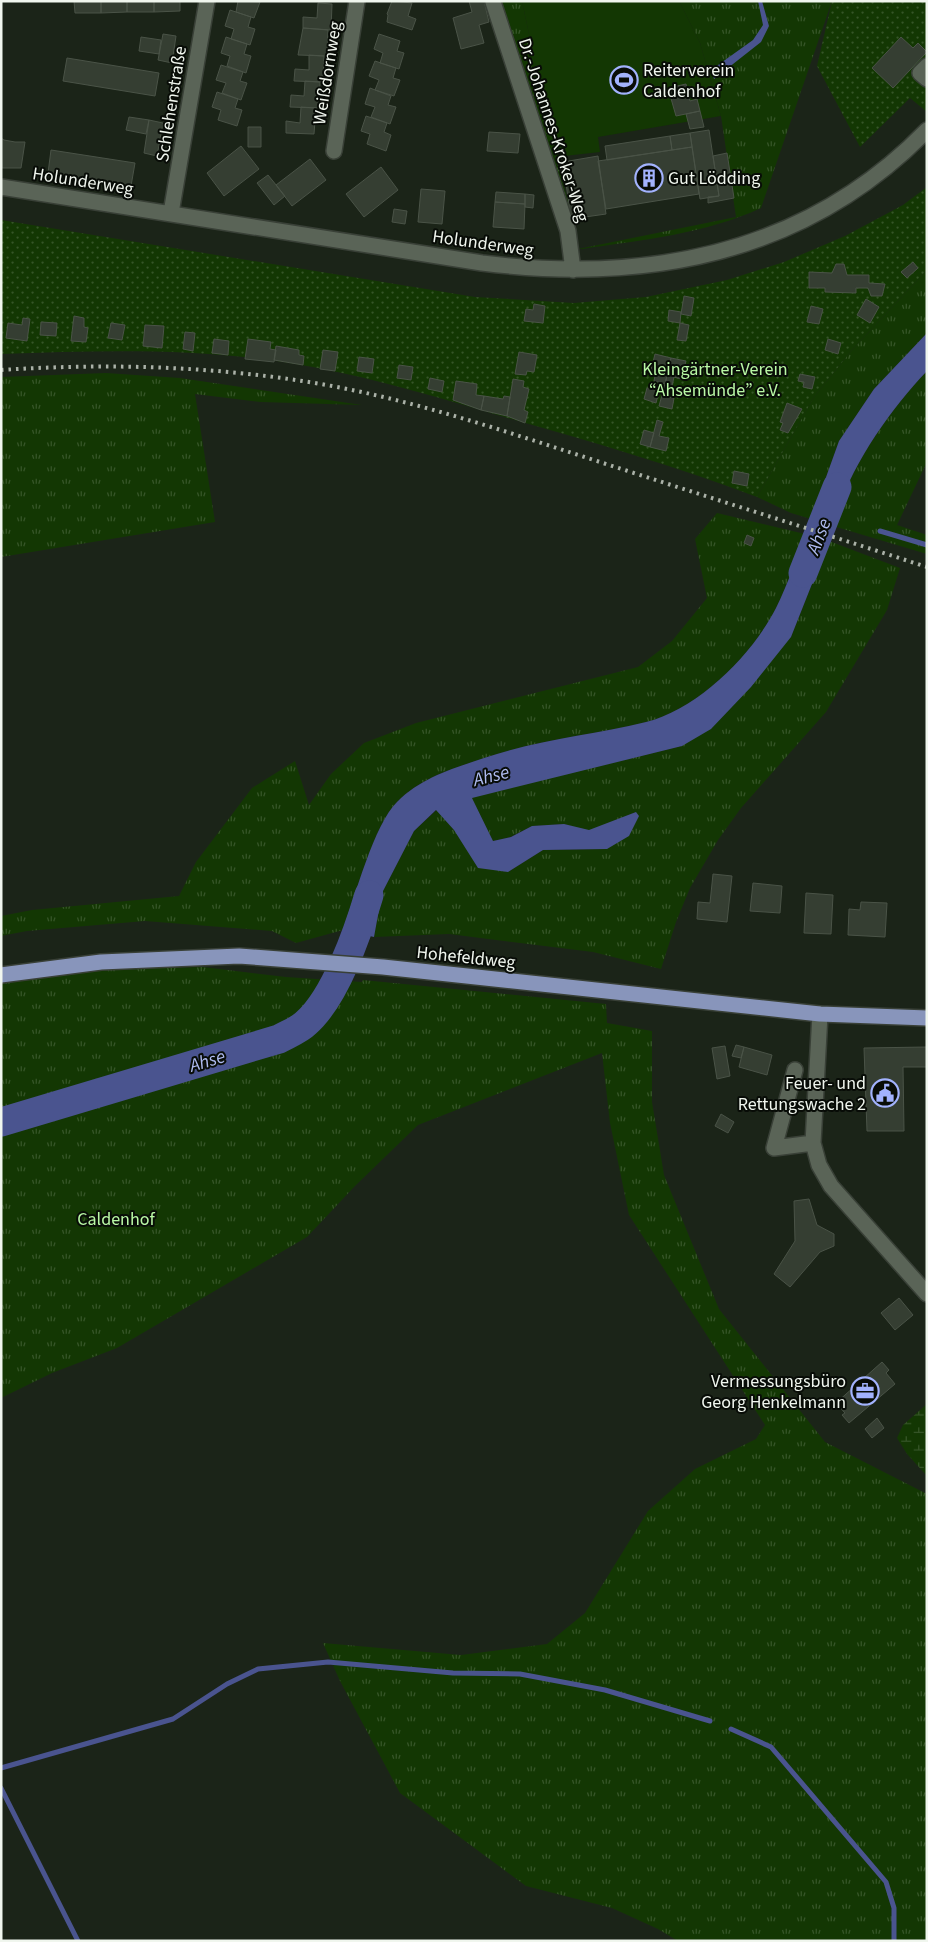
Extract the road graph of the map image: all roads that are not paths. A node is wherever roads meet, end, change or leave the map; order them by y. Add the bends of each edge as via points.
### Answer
1 (207, 1) edge
2 (358, 1) edge
3 (493, 2) edge
4 (927, 130) edge
5 (334, 151) dead end
6 (1, 187) edge
7 (172, 214) junction
8 (573, 270) junction
9 (1, 975) edge
10 (820, 1014) junction
11 (927, 1018) edge
12 (795, 1070) dead end
13 (813, 1143) junction
14 (927, 1294) edge

1 - 7 street, Schlehenstraße
2 - 5 street, Weißdornweg
3 - 8 street, Dr.-Johannes-Kroker-Weg via 568,230
4 - 8 street, Holunderweg via 862,188 828,209 771,235 676,261 627,268
6 - 7 street, Holunderweg
7 - 8 street, Holunderweg via 482,263
9 - 10 main road, Hohefeldweg via 101,962 239,956 383,967
10 - 11 main road, Hohefeldweg
10 - 13 street
12 - 13 street via 774,1148
13 - 14 street via 831,1186

